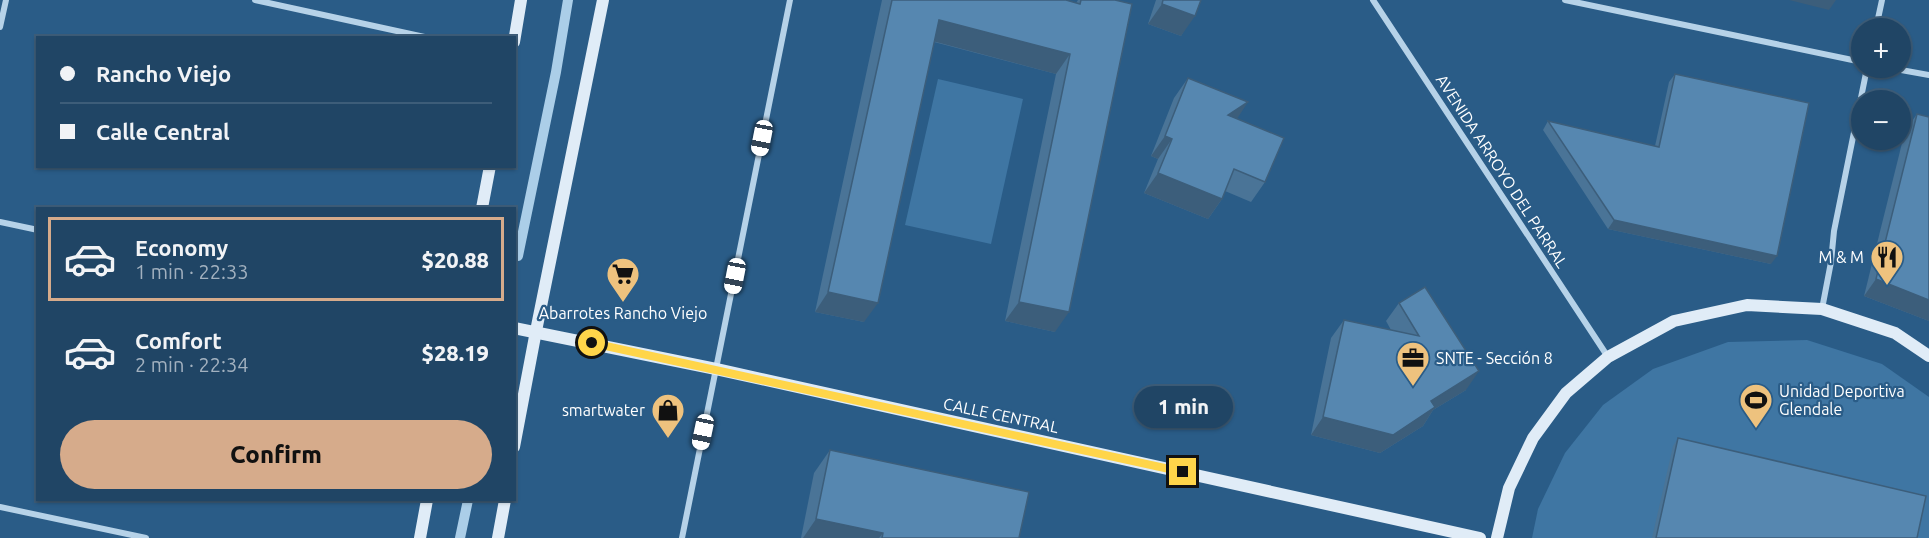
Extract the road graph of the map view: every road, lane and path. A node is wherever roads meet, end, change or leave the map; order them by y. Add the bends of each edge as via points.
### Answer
1 (6, 0) edge
2 (255, 0) edge
3 (521, 0) edge
4 (603, 0) edge
5 (789, 0) edge
6 (1373, 0) edge
7 (1565, 0) edge
8 (1882, 0) edge
9 (1878, 18) edge
10 (0, 27) edge
11 (420, 36) edge
12 (515, 36) edge
13 (1851, 60) edge
14 (1911, 72) edge
15 (1929, 75) edge
16 (1865, 78) edge
17 (490, 168) edge
18 (482, 207) edge
19 (0, 222) edge
20 (36, 230) edge
21 (1822, 309) junction
22 (516, 328) edge
23 (536, 331) junction
24 (1929, 356) edge
25 (1608, 357) junction
26 (716, 369) junction
27 (516, 436) edge
28 (427, 501) edge
29 (505, 501) edge
30 (0, 507) edge
31 (146, 538) edge
32 (420, 538) edge
33 (498, 538) edge
34 (682, 538) edge
35 (1480, 538) edge
36 (1497, 538) edge

1 - 10 street
2 - 11 street
3 - 12 main road
4 - 23 main road
5 - 26 street
6 - 25 street, AVENIDA ARROYO DEL PARRAL
7 - 13 street
8 - 9 street
14 - 15 street
16 - 21 street
17 - 18 main road
19 - 20 street
21 - 24 main road via 1895,333
21 - 25 main road via 1747,305 1674,321
22 - 23 main road, CALLE CENTRAL
23 - 26 main road, CALLE CENTRAL
23 - 27 main road
25 - 36 main road via 1566,393 1533,438 1509,488
26 - 34 street
26 - 35 main road, CALLE CENTRAL
28 - 32 main road
29 - 33 main road
30 - 31 street

